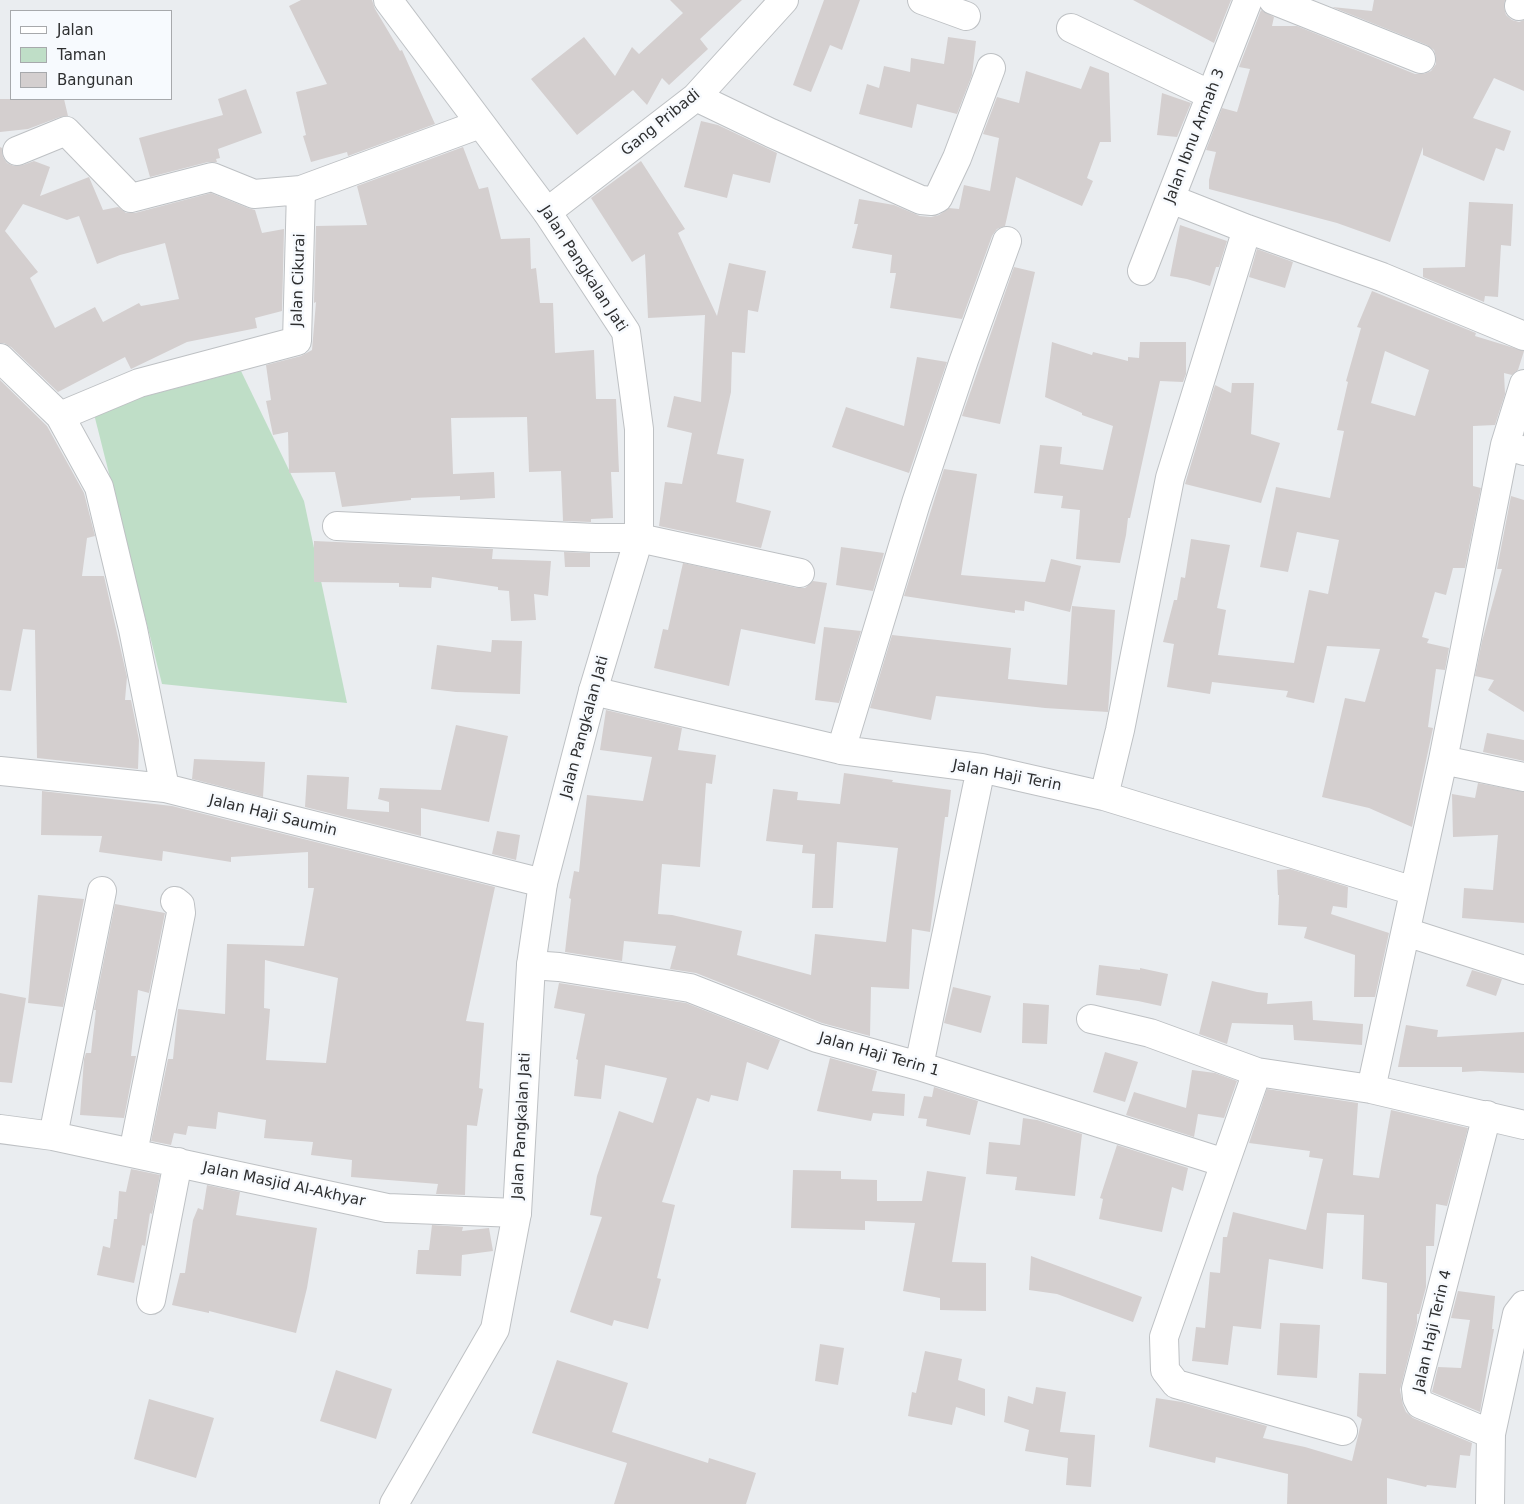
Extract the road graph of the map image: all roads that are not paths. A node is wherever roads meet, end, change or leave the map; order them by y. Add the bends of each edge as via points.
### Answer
1 (388, 0) edge
2 (784, 0) edge
3 (922, 0) edge
4 (1248, 0) edge
5 (1273, 0) edge
6 (966, 16) dead end
7 (1072, 28) dead end
8 (1421, 59) dead end
9 (990, 68) dead end
10 (1211, 95) junction
11 (696, 97) junction
12 (480, 124) junction
13 (17, 151) dead end
14 (302, 190) junction
15 (1171, 199) junction
16 (548, 212) junction
17 (1247, 229) junction
18 (1007, 241) dead end
19 (1142, 271) dead end
20 (1524, 336) edge
21 (0, 358) edge
22 (1524, 384) edge
23 (60, 416) junction
24 (1514, 448) edge
25 (337, 526) dead end
26 (639, 538) junction
27 (800, 573) dead end
28 (593, 691) junction
29 (841, 750) junction
30 (1443, 760) junction
31 (981, 768) junction
32 (2, 777) edge
33 (1524, 777) edge
34 (165, 788) junction
35 (1104, 796) junction
36 (543, 883) junction
37 (102, 891) dead end
38 (1414, 891) junction
39 (175, 901) dead end
40 (1406, 932) junction
41 (530, 965) junction
42 (1524, 970) edge
43 (1091, 1019) dead end
44 (919, 1066) junction
45 (1257, 1072) junction
46 (1372, 1089) junction
47 (1487, 1116) junction
48 (1524, 1125) edge
49 (0, 1129) edge
50 (53, 1136) junction
51 (133, 1153) junction
52 (178, 1162) junction
53 (1225, 1162) junction
54 (517, 1213) junction
55 (151, 1300) dead end
56 (1524, 1305) edge
57 (1343, 1431) dead end
58 (1491, 1434) junction
59 (394, 1504) edge
60 (1490, 1504) edge

1 - 12 street, Jalan Pangkalan Jati
2 - 11 street, Gang Pribadi
3 - 6 street
4 - 10 street, Jalan Ibnu Armah 3
5 - 8 street
7 - 10 street
9 - 11 street via 957,158 938,198 932,201 921,200
10 - 15 street, Jalan Ibnu Armah 3
11 - 16 street, Gang Pribadi
12 - 14 street
12 - 16 street, Jalan Pangkalan Jati
13 - 14 street via 66,131 131,198 212,177 254,194
14 - 23 street, Jalan Cikurai via 297,341 139,383
15 - 17 street
15 - 19 street, Jalan Ibnu Armah 3
16 - 26 street, Jalan Pangkalan Jati via 626,332 639,428
17 - 20 street via 1382,277
17 - 35 street via 1170,478
18 - 29 street via 916,503
21 - 23 street
22 - 24 street
23 - 34 street via 99,487 133,629
24 - 30 street
25 - 26 street
26 - 27 street
26 - 28 street, Jalan Pangkalan Jati
28 - 29 street, Jalan Haji Terin
28 - 36 street, Jalan Pangkalan Jati
29 - 31 street, Jalan Haji Terin
30 - 33 street
30 - 38 street
31 - 35 street, Jalan Haji Terin
31 - 44 street
32 - 34 street, Jalan Haji Saumin
34 - 36 street, Jalan Haji Saumin
35 - 38 street, Jalan Haji Terin
36 - 41 street, Jalan Pangkalan Jati
37 - 50 street
38 - 40 street
39 - 51 street via 180,905 181,913
40 - 42 street
40 - 46 street
41 - 44 street, Jalan Haji Terin 1 via 690,988 817,1038
41 - 54 street, Jalan Pangkalan Jati
43 - 45 street via 1150,1033
44 - 53 street, Jalan Haji Terin 1
45 - 46 street
45 - 53 street
46 - 47 street
47 - 48 street
47 - 58 street, Jalan Haji Terin 4 via 1416,1389 1420,1404
49 - 50 street, Jalan Masjid Al-Akhyar
50 - 51 street, Jalan Masjid Al-Akhyar
51 - 52 street, Jalan Masjid Al-Akhyar
52 - 54 street, Jalan Masjid Al-Akhyar via 387,1208
52 - 55 street
53 - 57 street via 1164,1337 1165,1370 1176,1384
54 - 59 street, Jalan Pangkalan Jati via 495,1329
56 - 58 street via 1517,1314
58 - 60 street

